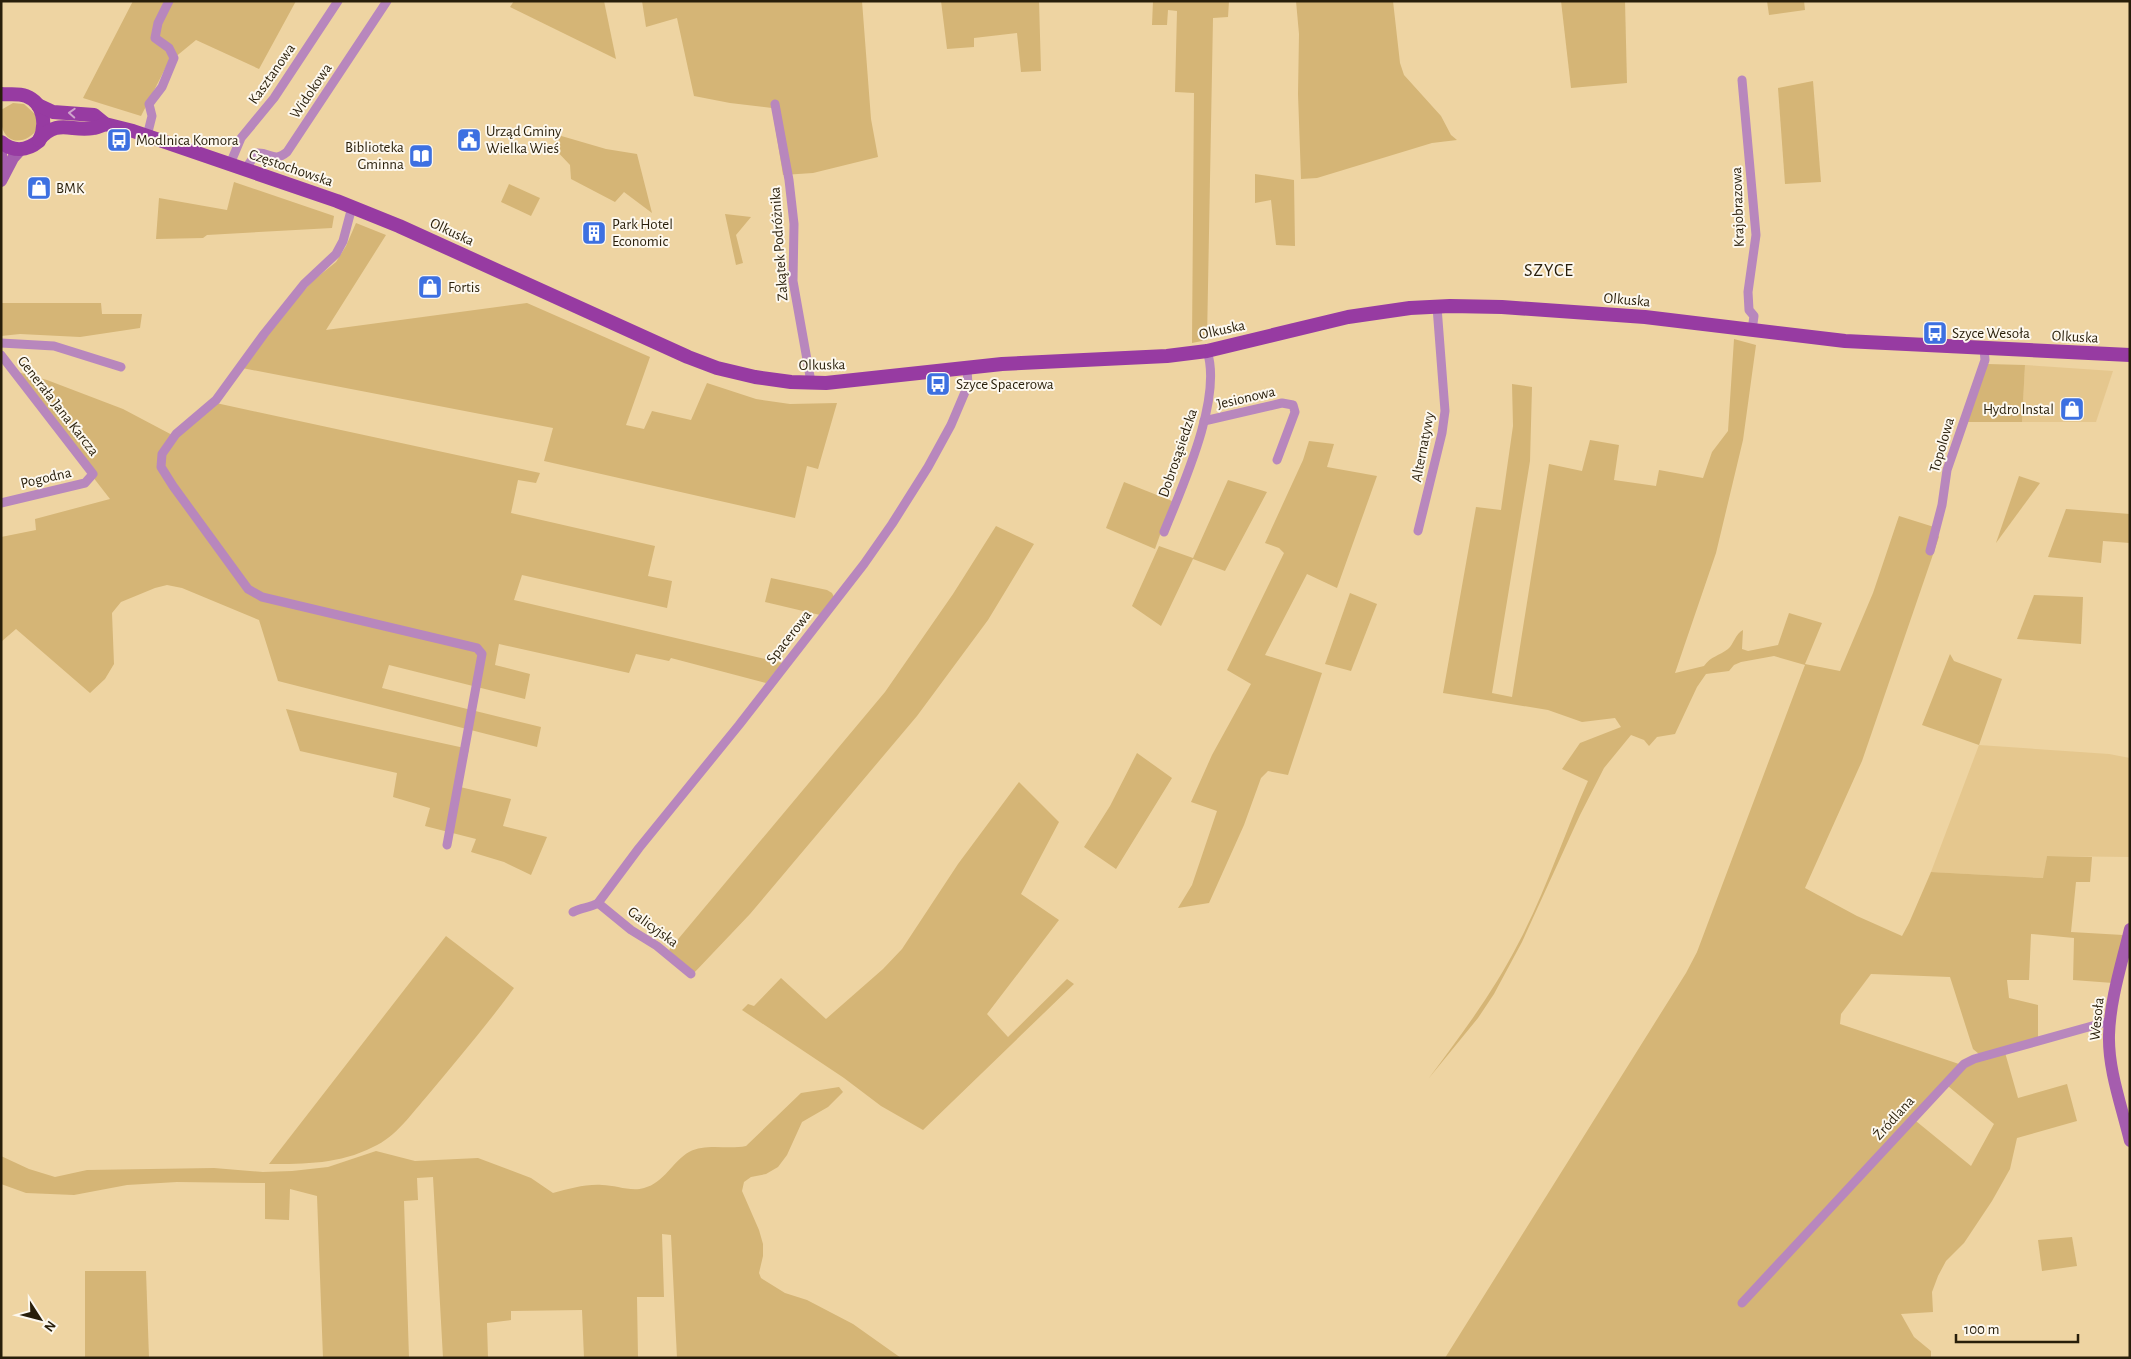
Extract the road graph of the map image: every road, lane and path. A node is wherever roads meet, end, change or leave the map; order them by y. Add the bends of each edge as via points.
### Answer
1 (169, 1) edge
2 (338, 1) edge
3 (387, 1) edge
4 (1742, 80) dead end
5 (5, 97) edge
6 (775, 104) dead end
7 (38, 105) junction
8 (105, 124) junction
9 (147, 136) junction
10 (39, 141) junction
11 (1, 143) edge
12 (21, 149) junction
13 (230, 164) junction
14 (1, 166) edge
15 (245, 169) junction
16 (1, 181) edge
17 (352, 206) junction
18 (1437, 307) junction
19 (1752, 330) junction
20 (1, 343) edge
21 (1984, 349) junction
22 (1207, 351) junction
23 (2130, 355) edge
24 (1, 356) edge
25 (121, 367) dead end
26 (967, 369) junction
27 (811, 382) junction
28 (1204, 421) junction
29 (1277, 460) dead end
30 (93, 474) joint
31 (1, 503) edge
32 (1418, 531) dead end
33 (1164, 532) dead end
34 (1930, 551) dead end
35 (447, 845) dead end
36 (595, 905) junction
37 (573, 912) dead end
38 (2130, 929) edge
39 (691, 974) dead end
40 (2110, 1021) junction
41 (2130, 1141) edge
42 (1742, 1303) dead end

1 - 9 street via 158,23 155,38 169,48 174,58 162,87 149,104 152,111
2 - 13 street, Kasztanowa via 274,98 240,138
3 - 15 street, Widokowa via 286,152 275,158 257,153
4 - 19 street, Krajobrazowa via 1756,235 1748,292 1749,310 1754,316
5 - 7 main road, Częstochowska via 27,96
6 - 27 street, Zakątek Podróżnika via 794,224 793,281
8 -> 7 main road, Częstochowska via 94,115 52,112
7 - 10 main road via 44,122
8 - 9 main road, Częstochowska
8 - 10 main road, Częstochowska via 92,129 57,128
9 - 13 main road, Częstochowska
10 - 12 main road, Częstochowska
11 - 12 main road
11 - 14 street
12 - 16 street
13 - 15 main road, Częstochowska
15 - 17 main road, Częstochowska
17 - 27 main road, Olkuska via 695,360 755,377
17 - 35 street via 343,241 336,254 304,284 216,400 176,434 162,454 161,467 248,589 262,597 477,648 482,654
18 - 19 main road, Olkuska via 1502,307
18 - 22 main road, Olkuska via 1348,317
18 - 32 street, Alternatywy via 1445,411
19 - 21 main road, Olkuska via 1845,341
20 - 25 street, Generała Jana Karcza via 54,346
21 - 23 main road, Olkuska
21 - 34 street, Topolowa via 1985,360 1947,470
22 - 26 main road, Olkuska
22 - 28 street, Dobrosąsiedzka via 1210,367 1208,411
24 - 30 street, Generała Jana Karcza
26 - 27 main road, Olkuska
26 - 36 street, Spacerowa via 968,386 951,425 892,524 728,739
28 - 29 street, Jesionowa via 1290,403 1296,408
28 - 33 street, Dobrosąsiedzka
30 - 31 street, Pogodna via 85,483
36 - 37 street via 582,906
36 - 39 street, Galicyjska via 657,946
38 - 40 street, Wesoła
40 - 41 street, Wesoła via 2109,1048 2113,1072
40 - 42 street, Źródlana via 1964,1064

